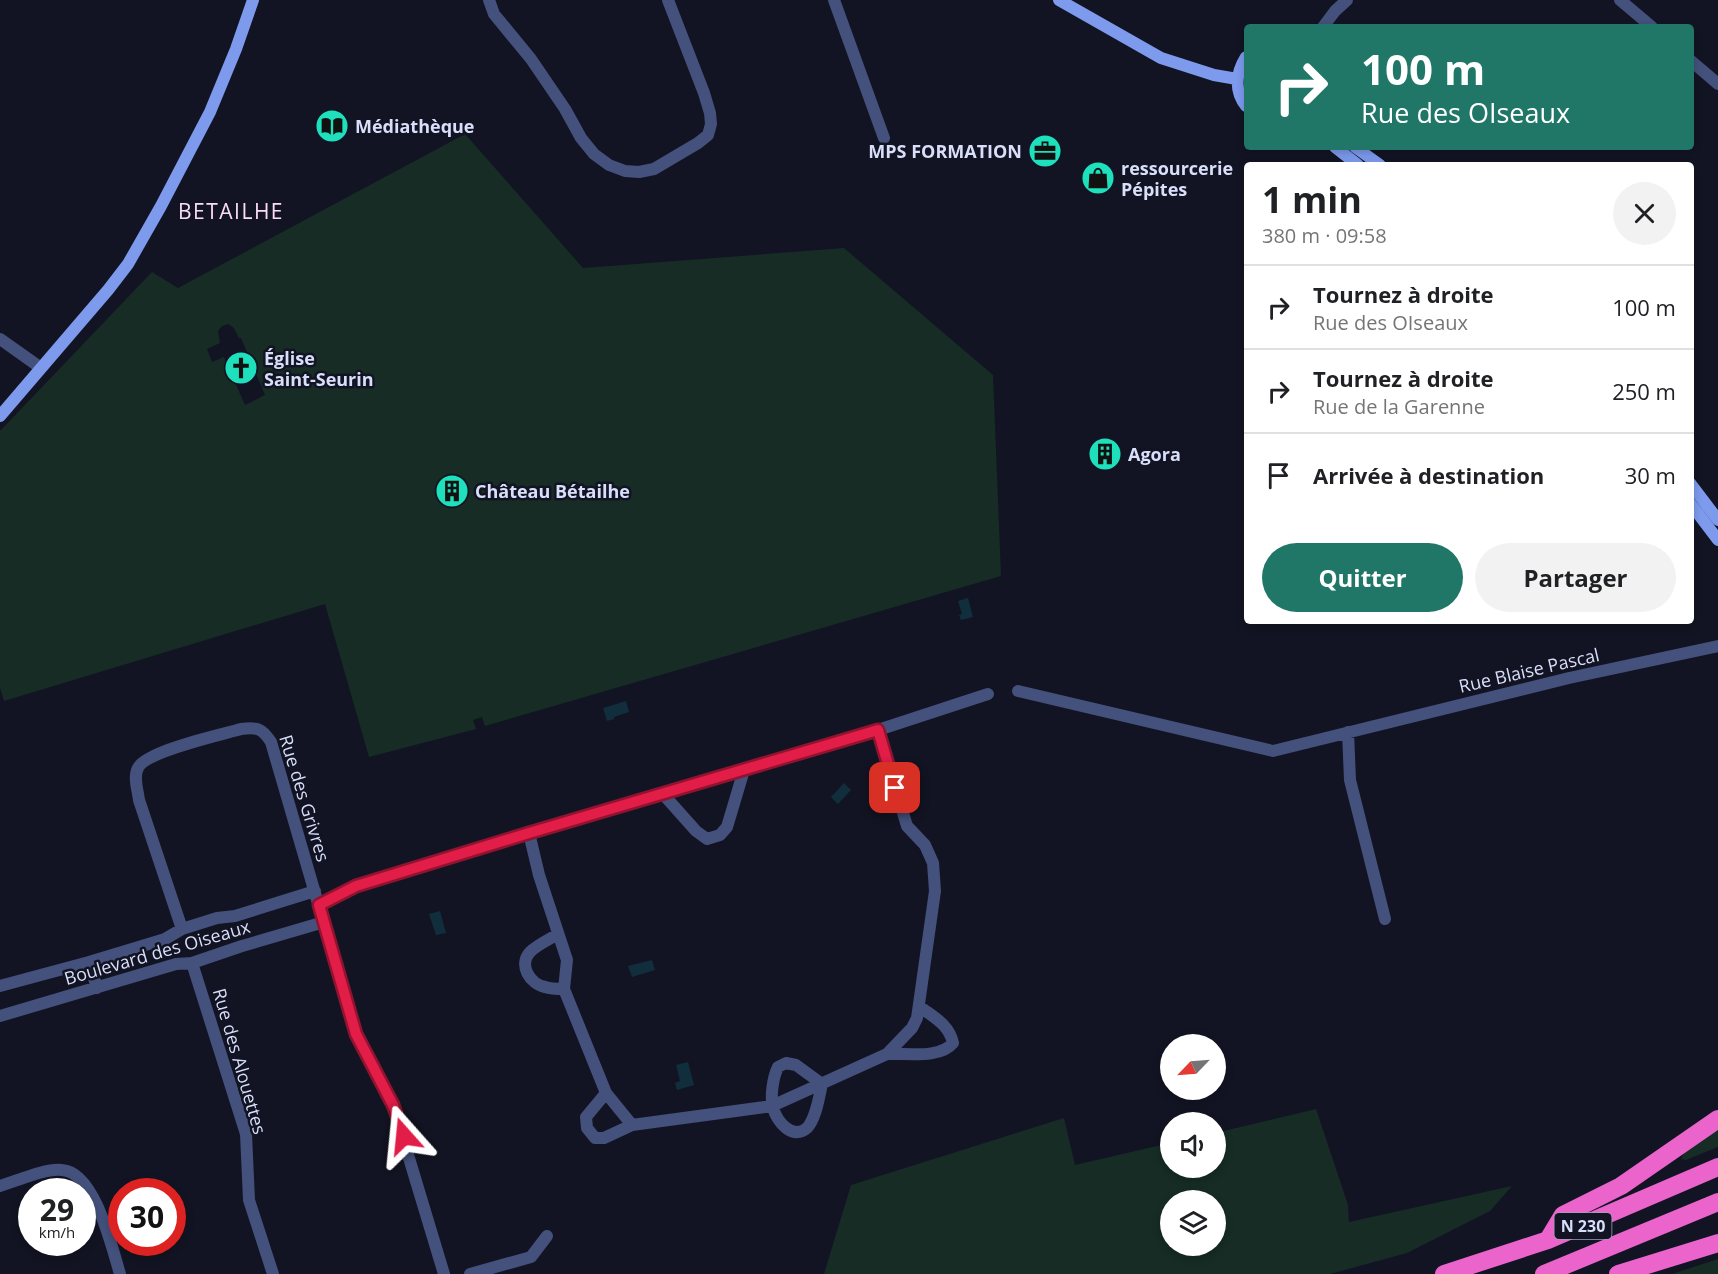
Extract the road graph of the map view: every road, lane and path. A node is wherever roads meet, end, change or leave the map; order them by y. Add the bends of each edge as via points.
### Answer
1 (253, 0) edge
2 (489, 0) edge
3 (668, 0) edge
4 (834, 0) edge
5 (1059, 0) edge
6 (1347, 0) edge
7 (1620, 0) edge
8 (1325, 24) edge
9 (1648, 24) edge
10 (1244, 60) edge
11 (1694, 63) edge
12 (1237, 79) junction
13 (1718, 84) edge
14 (1244, 102) edge
15 (884, 138) dead end
16 (1339, 150) edge
17 (1359, 150) edge
18 (1354, 162) edge
19 (1376, 162) edge
20 (0, 339) edge
21 (41, 368) junction
22 (0, 416) edge
23 (1694, 488) edge
24 (1694, 508) edge
25 (1718, 520) edge
26 (1718, 540) edge
27 (1718, 646) edge
28 (1018, 692) dead end
29 (988, 694) dead end
30 (878, 730) junction
31 (1348, 732) junction
32 (744, 770) junction
33 (663, 794) junction
34 (529, 833) junction
35 (315, 891) junction
36 (319, 905) junction
37 (1385, 919) dead end
38 (324, 922) junction
39 (182, 929) junction
40 (558, 934) junction
41 (89, 962) junction
42 (192, 963) junction
43 (0, 986) edge
44 (97, 988) junction
45 (564, 989) junction
46 (919, 1006) junction
47 (1, 1013) edge
48 (887, 1053) junction
49 (822, 1084) junction
50 (606, 1093) junction
51 (772, 1106) junction
52 (1718, 1119) edge
53 (632, 1125) junction
54 (1718, 1167) edge
55 (0, 1186) edge
56 (1718, 1202) edge
57 (547, 1236) dead end
58 (1548, 1240) junction
59 (1718, 1243) edge
60 (120, 1274) edge
61 (273, 1274) edge
62 (444, 1274) edge
63 (470, 1274) edge
64 (1444, 1274) edge
65 (1544, 1274) edge
66 (1618, 1274) edge

1 - 21 street via 210,112 128,264
2 - 3 street via 494,14 531,59 594,154 609,165 639,172 654,169 698,143 708,135 711,124 704,93
4 - 15 street
5 - 12 street via 1161,58
6 - 8 street
7 - 9 street
10 - 12 street
11 - 13 street
12 - 14 street
16 - 18 street
17 - 19 street
20 - 21 street
21 - 22 street
23 - 25 street
24 - 26 street
27 - 31 street, Rue Blaise Pascal
28 - 31 street, Rue Blaise Pascal via 1273,751
29 - 30 street
30 - 32 street
30 - 46 street via 907,826 925,845 933,863 935,891
31 - 37 street via 1350,780
32 - 33 street
32 - 33 street via 727,827 720,835 707,838 696,831
33 - 34 street
34 - 36 street via 356,886
34 - 40 street
35 - 36 street
35 - 39 street, Boulevard des Oiseaux
35 - 39 street, Rue des Grivres via 271,742 265,732 240,729 163,752 148,758 137,769 139,800
36 - 38 street
38 - 42 street, Boulevard des Oiseaux
38 - 62 street via 356,1034 393,1105
39 - 41 street, Boulevard des Oiseaux via 165,939
40 - 45 street via 567,960
40 - 45 street via 530,952 526,973 544,987
41 - 43 street, Boulevard des Oiseaux
41 - 44 street
42 - 44 street, Boulevard des Oiseaux via 176,964
42 - 61 street, Rue des Alouettes via 246,1134 249,1200
44 - 47 street, Boulevard des Oiseaux
45 - 50 street
46 - 48 street via 912,1028
46 - 48 street via 945,1025 953,1042 948,1049 937,1052
48 - 49 street
49 - 51 street
49 - 51 street via 796,1065 786,1063 774,1075
49 - 51 street via 806,1129 789,1130
50 - 53 street
50 - 53 street via 586,1118 587,1128 595,1138
51 - 53 street
52 - 58 highway via 1621,1186 1563,1215
54 - 58 highway, N 230
55 - 60 street via 46,1172 73,1173 83,1181 100,1214
56 - 65 highway, N 230
57 - 63 street via 531,1257
58 - 64 highway, N 230
59 - 66 highway

